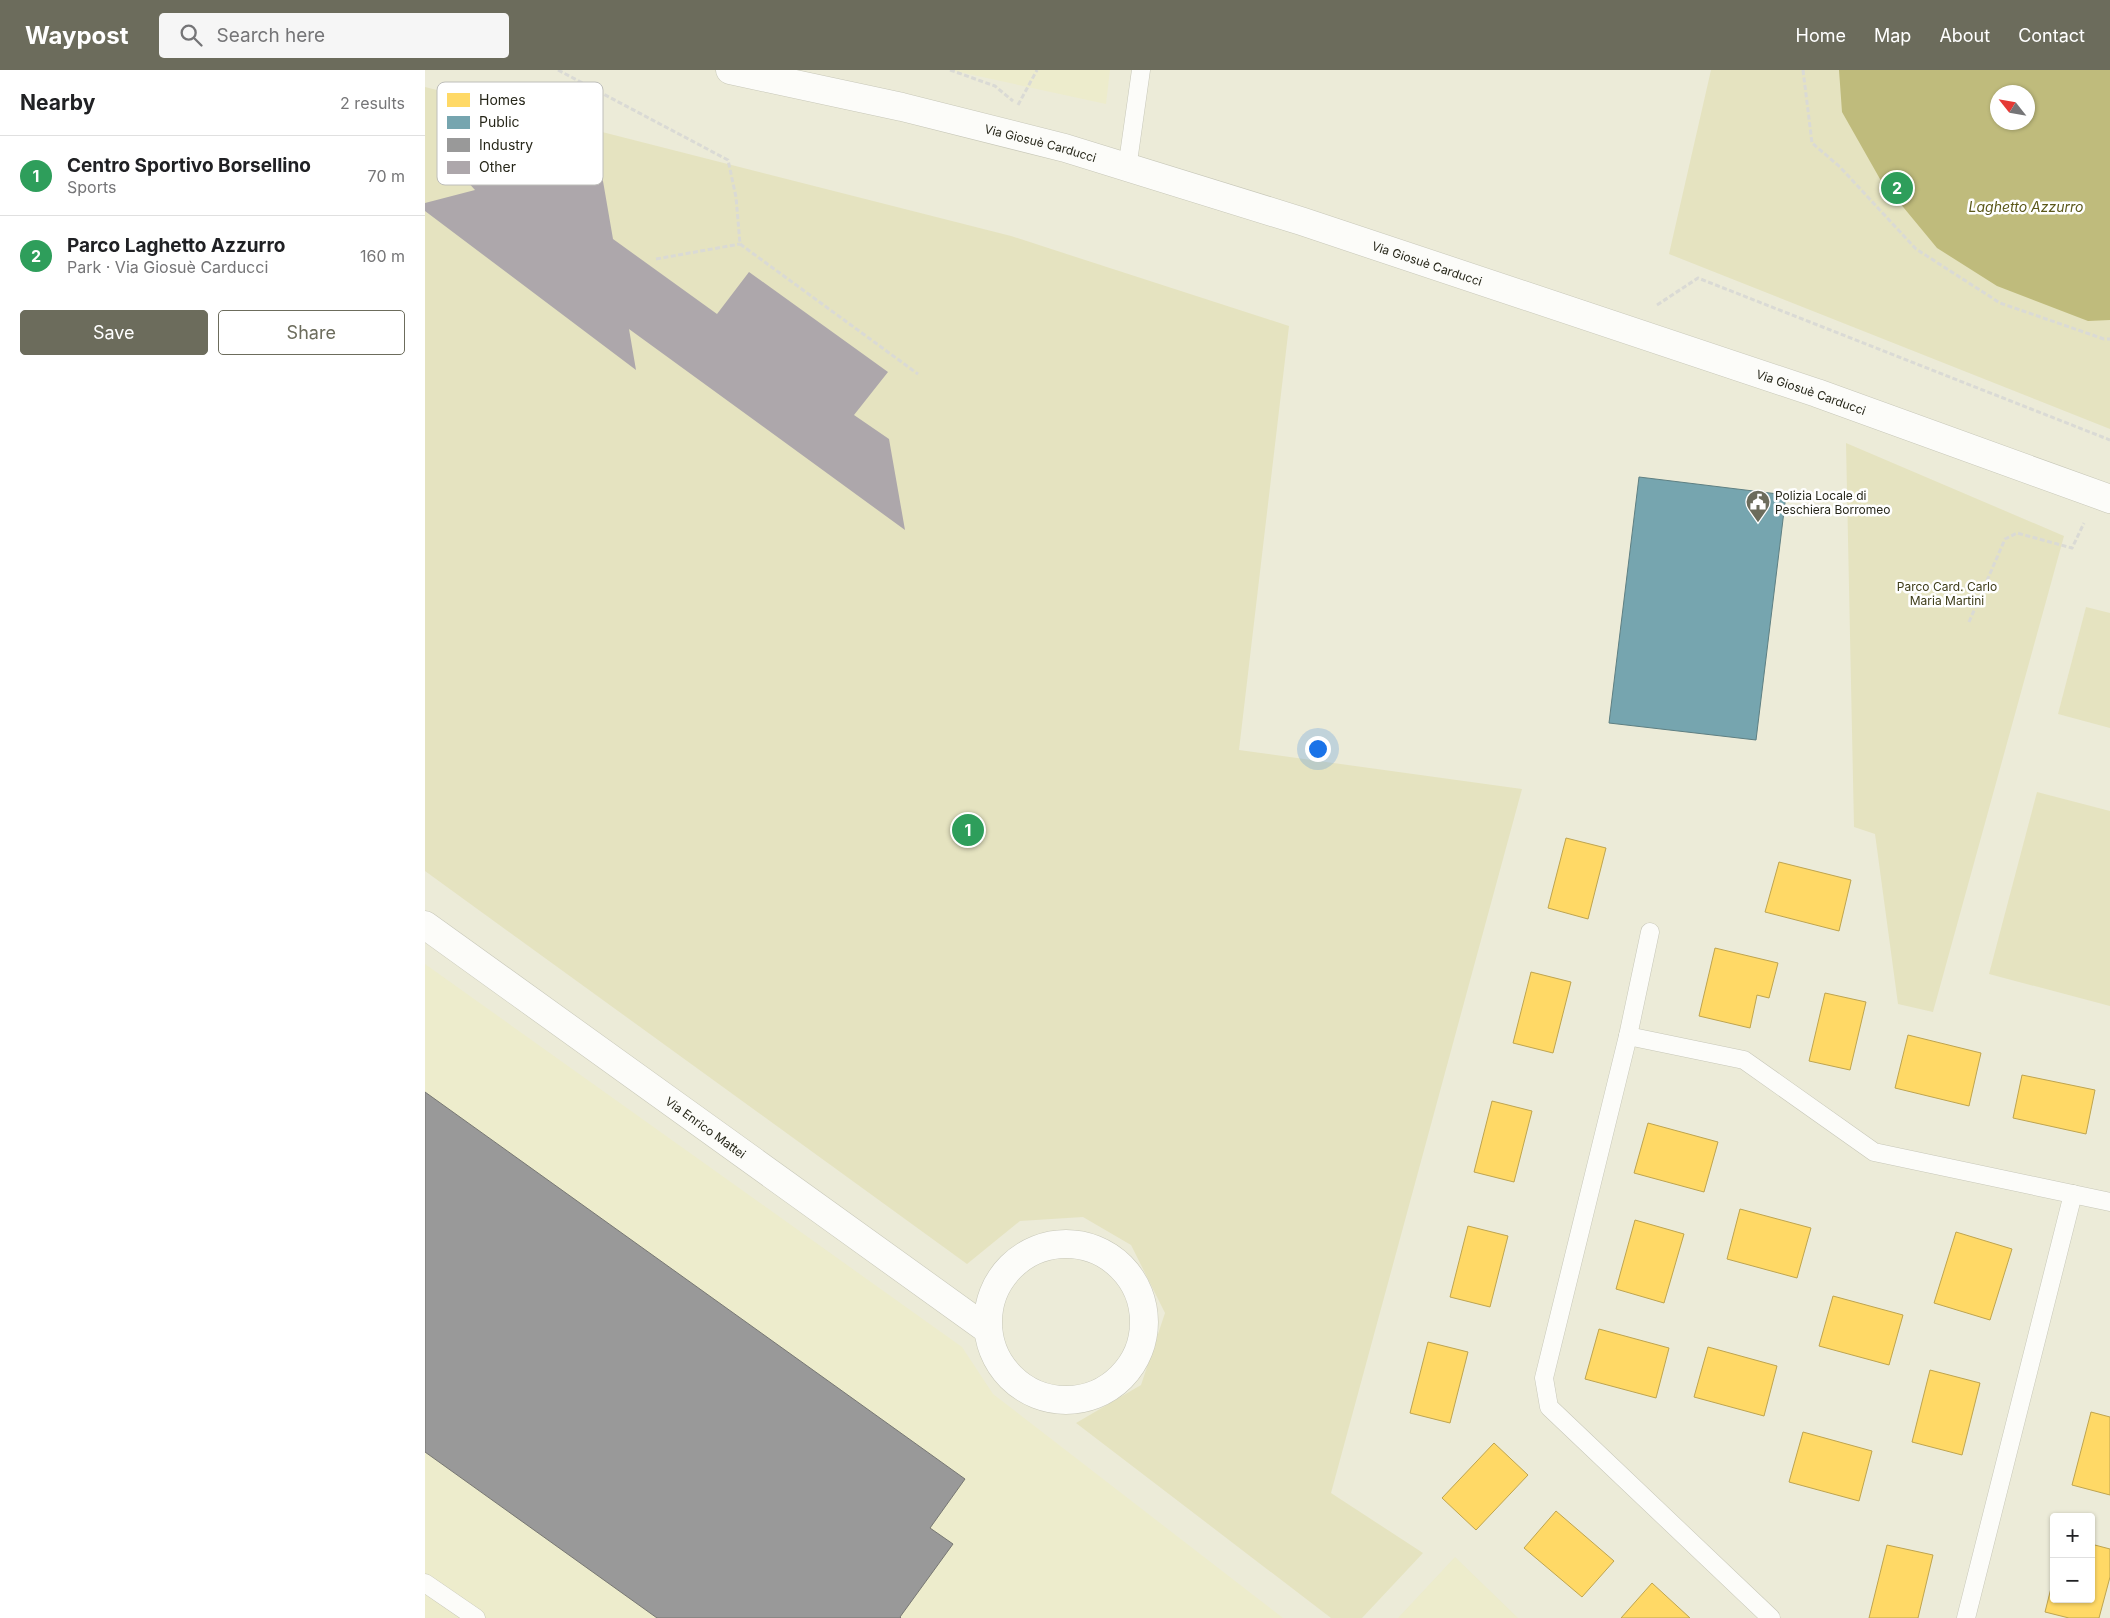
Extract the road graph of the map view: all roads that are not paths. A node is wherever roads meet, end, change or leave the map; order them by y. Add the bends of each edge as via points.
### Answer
1 (730, 70) edge
2 (1141, 70) edge
3 (1127, 168) junction
4 (2110, 499) edge
5 (425, 925) edge
6 (1650, 932) dead end
7 (1628, 1036) junction
8 (2073, 1194) junction
9 (2110, 1202) edge
10 (988, 1330) junction
11 (425, 1583) edge
12 (476, 1618) edge
13 (1771, 1618) edge
14 (1966, 1618) edge

1 - 3 street, Via Giosuè Carducci via 902,107 1065,148
2 - 3 lane
3 - 4 street, Via Giosuè Carducci via 1301,221 1808,390
5 - 10 street, Via Enrico Mattei
6 - 7 lane
7 - 8 lane via 1744,1060 1874,1152
7 - 13 lane via 1544,1378 1549,1407
8 - 9 lane
8 - 14 lane
10 - 10 street via 995,1356 1010,1378 1032,1394 1058,1401 1085,1399 1110,1388 1130,1370 1142,1345 1145,1318 1140,1294 1128,1272 1109,1256 1086,1246 1061,1244 1037,1249 1015,1262 996,1289 990,1305
11 - 12 lane

